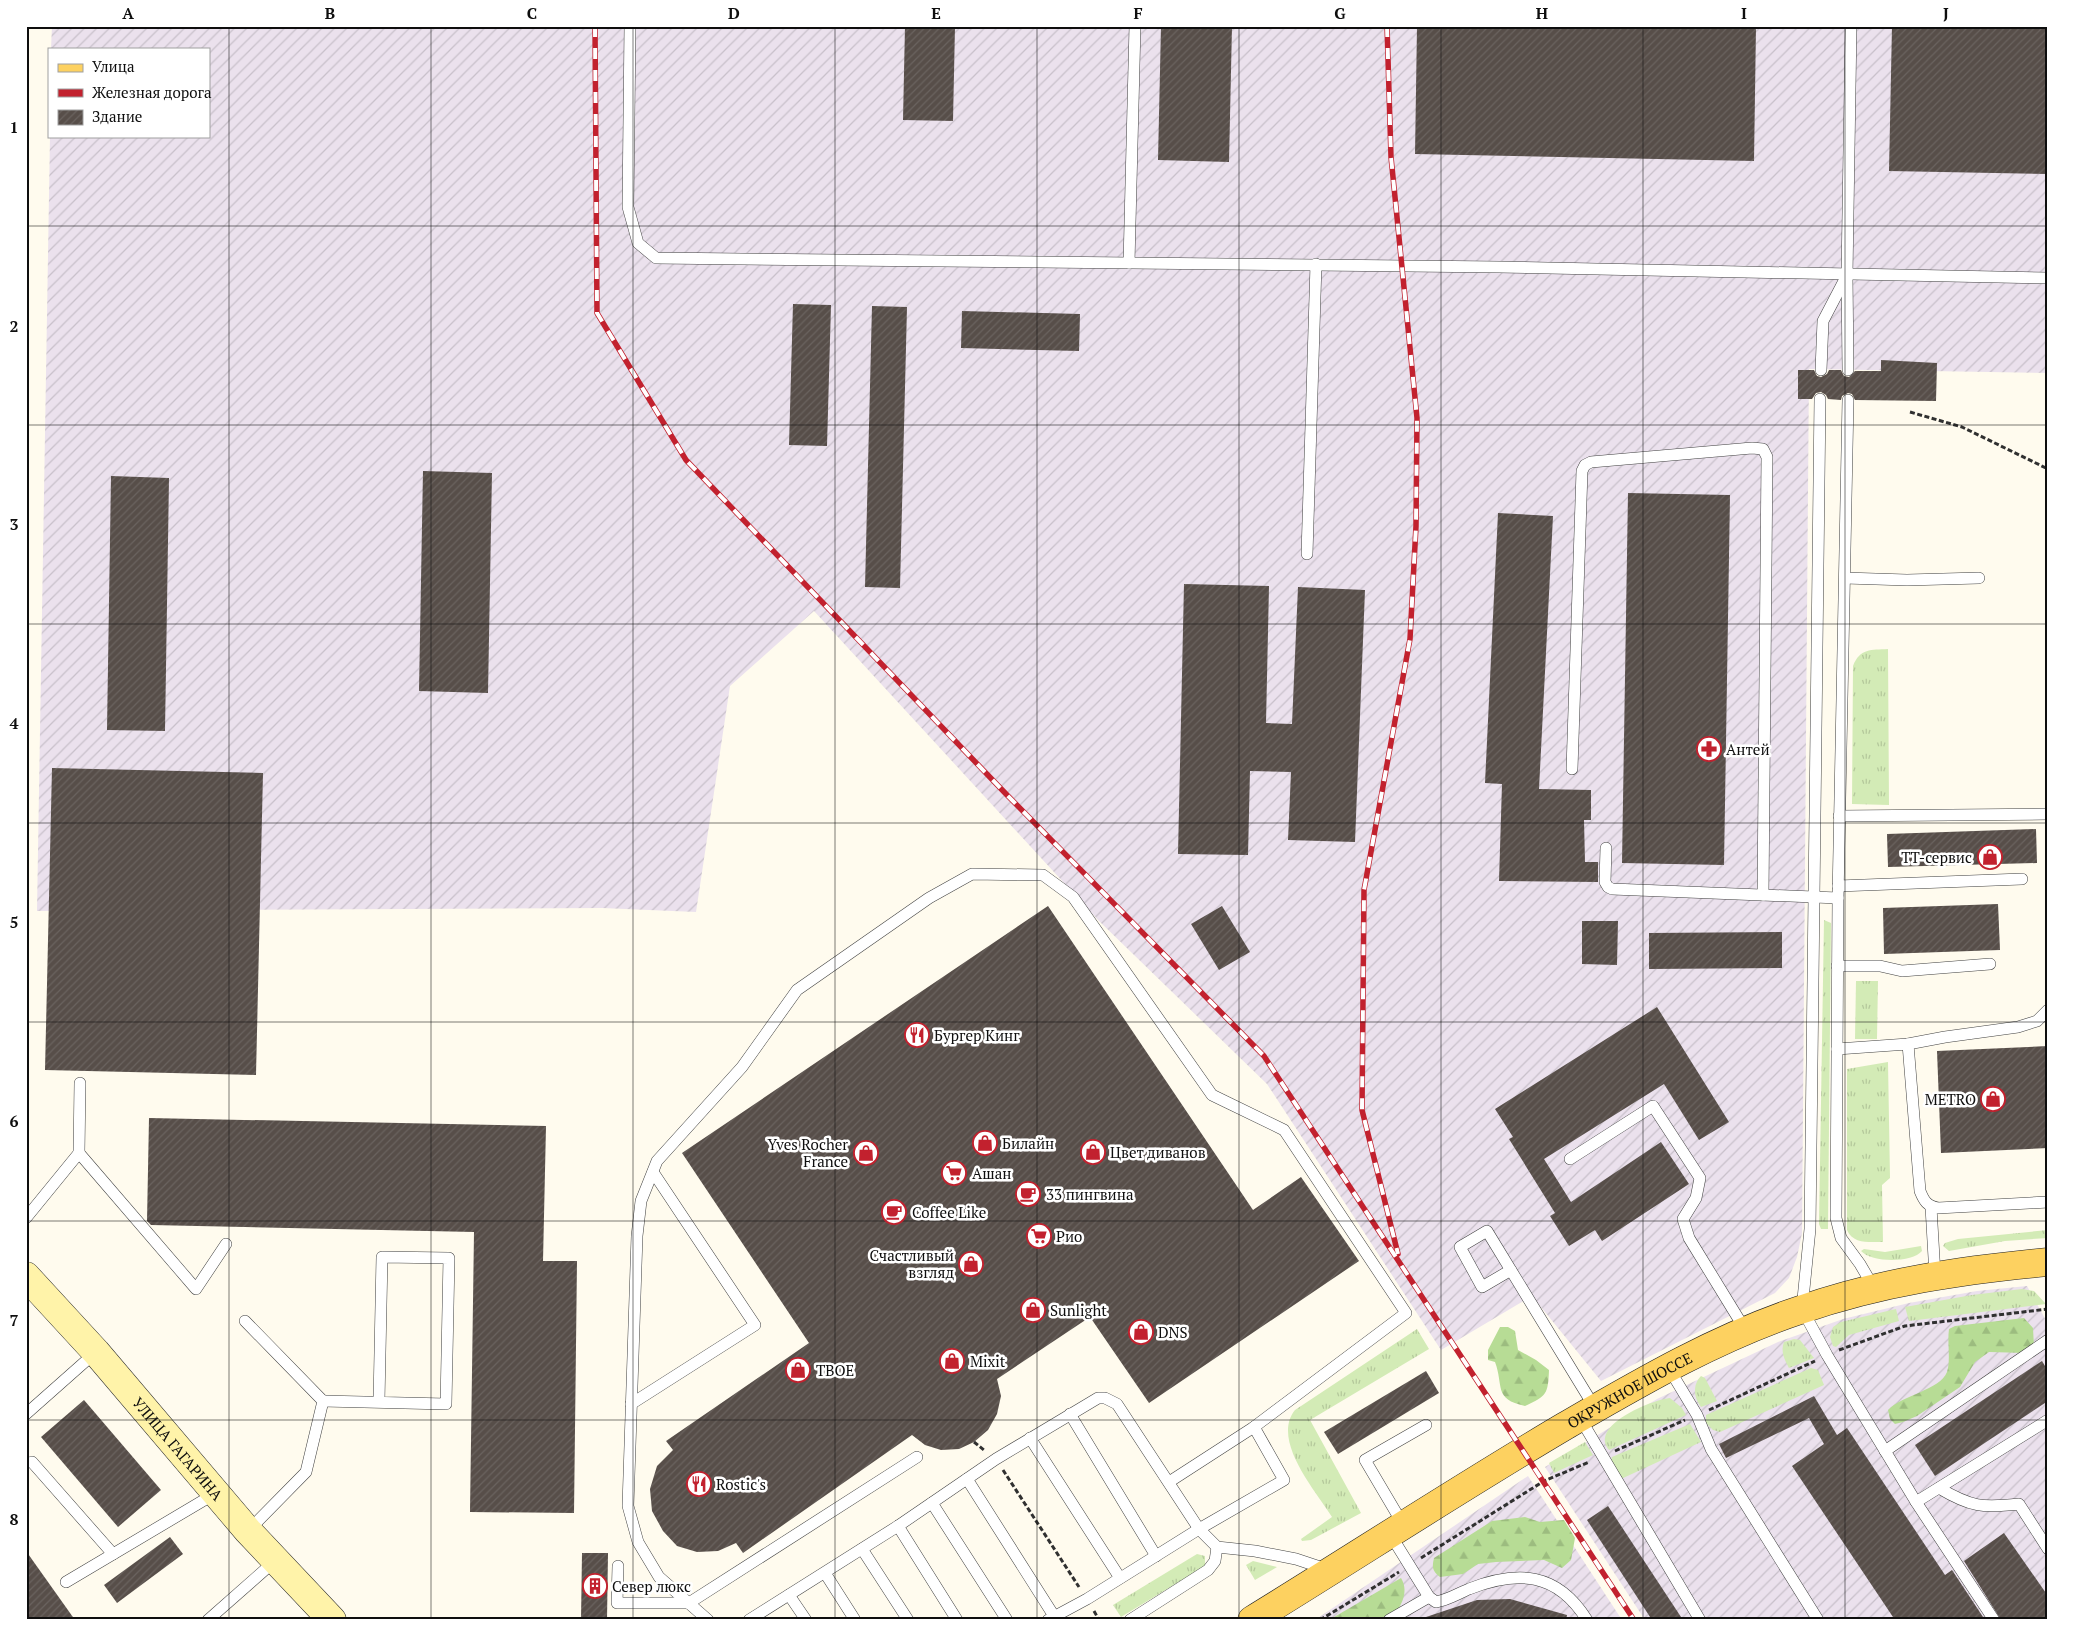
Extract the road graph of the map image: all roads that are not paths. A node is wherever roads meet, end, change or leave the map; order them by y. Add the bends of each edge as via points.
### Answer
1 (630, 26) edge
2 (1135, 26) edge
3 (1850, 26) edge
4 (1129, 263) junction
5 (1316, 264) junction
6 (1847, 275) junction
7 (2048, 278) edge
8 (1820, 370) dead end
9 (1848, 370) dead end
10 (1820, 399) dead end
11 (1848, 400) dead end
12 (1307, 554) dead end
13 (1845, 578) junction
14 (1979, 578) dead end
15 (1572, 769) dead end
16 (2048, 814) edge
17 (1840, 816) junction
18 (1606, 848) dead end
19 (2022, 879) dead end
20 (1838, 892) junction
21 (1763, 895) junction
22 (1814, 898) junction
23 (1990, 964) dead end
24 (1838, 966) junction
25 (2048, 1010) edge
26 (1908, 1044) junction
27 (1837, 1049) junction
28 (80, 1084) dead end
29 (80, 1153) junction
30 (1570, 1159) dead end
31 (652, 1172) junction
32 (2048, 1202) edge
33 (1930, 1207) junction
34 (26, 1218) edge
35 (226, 1244) dead end
36 (2048, 1263) edge
37 (1511, 1270) junction
38 (26, 1276) edge
39 (1935, 1276) junction
40 (1874, 1288) junction
41 (1802, 1309) junction
42 (245, 1321) dead end
43 (1746, 1331) junction
44 (2048, 1340) edge
45 (96, 1352) junction
46 (1668, 1367) junction
47 (323, 1401) junction
48 (379, 1401) junction
49 (631, 1404) junction
50 (1588, 1413) junction
51 (26, 1414) edge
52 (1070, 1414) junction
53 (2048, 1420) edge
54 (1426, 1425) dead end
55 (1254, 1427) junction
56 (1030, 1438) junction
57 (1885, 1451) junction
58 (917, 1457) dead end
59 (32, 1462) dead end
60 (968, 1479) junction
61 (1169, 1482) junction
62 (1939, 1488) junction
63 (216, 1493) junction
64 (1916, 1502) junction
65 (932, 1504) junction
66 (898, 1526) junction
67 (1199, 1529) junction
68 (1397, 1530) junction
69 (248, 1531) junction
70 (1217, 1547) junction
71 (862, 1549) junction
72 (2048, 1550) edge
73 (114, 1554) junction
74 (1156, 1556) junction
75 (276, 1560) junction
76 (618, 1566) dead end
77 (1331, 1571) junction
78 (825, 1573) junction
79 (1120, 1578) junction
80 (66, 1582) dead end
81 (789, 1595) junction
82 (1429, 1597) junction
83 (690, 1603) junction
84 (757, 1618) edge
85 (1051, 1618) edge
86 (208, 1620) edge
87 (332, 1620) edge
88 (708, 1620) edge
89 (806, 1620) edge
90 (855, 1620) edge
91 (908, 1620) edge
92 (957, 1620) edge
93 (1007, 1620) edge
94 (1130, 1620) edge
95 (1252, 1620) edge
96 (1389, 1620) edge
97 (1587, 1620) edge
98 (1700, 1620) edge
99 (1818, 1620) edge
100 (1994, 1620) edge

1 - 4 lane via 628,207 638,243 656,258
2 - 4 lane
3 - 6 lane
4 - 5 lane
5 - 6 lane
5 - 12 lane
6 - 7 lane
6 - 8 lane via 1823,321
6 - 9 lane
10 - 22 lane
11 - 13 lane
13 - 14 lane
13 - 17 lane
15 - 21 lane via 1582,471 1585,465 1763,449 1767,457
16 - 17 lane
17 - 20 lane
18 - 21 lane via 1605,882 1612,889
19 - 20 lane
20 - 22 lane
20 - 24 lane
21 - 22 lane
22 - 41 lane via 1810,1229
23 - 24 lane via 1902,971 1880,966
24 - 27 lane
25 - 26 lane via 2037,1021 2018,1027
26 - 27 lane
26 - 33 lane via 1920,1191
27 - 40 lane via 1836,1218 1841,1238
28 - 29 lane
29 - 34 lane
29 - 35 lane via 196,1289
30 - 43 lane via 1653,1106 1700,1178 1696,1198 1683,1219 1689,1238
31 - 49 lane via 641,1201 636,1236
31 - 49 lane via 755,1325
31 - 55 lane via 657,1161 742,1067 797,990 929,898 972,874 1043,875 1073,898 1212,1095 1284,1130 1406,1313
32 - 33 lane
33 - 39 lane
36 - 39 main road, ОКРУЖНОЕ ШОССЕ
37 - 37 lane via 1487,1231 1460,1247 1482,1287
37 - 50 lane
38 - 45 street, УЛИЦА ГАГАРИНА
39 - 40 main road, ОКРУЖНОЕ ШОССЕ
40 - 41 main road, ОКРУЖНОЕ ШОССЕ
41 - 43 main road, ОКРУЖНОЕ ШОССЕ
41 - 57 lane
42 - 47 lane
43 - 46 main road, ОКРУЖНОЕ ШОССЕ
44 - 57 lane
45 - 51 lane
45 - 63 street, УЛИЦА ГАГАРИНА
46 - 50 main road, ОКРУЖНОЕ ШОССЕ
46 - 99 lane via 1697,1416 1711,1449
47 - 48 lane
47 - 69 lane via 306,1472
48 - 48 lane via 446,1404 449,1258 382,1257
49 - 83 lane via 628,1506 638,1542 659,1577
50 - 68 main road, ОКРУЖНОЕ ШОССЕ
50 - 98 lane via 1602,1456
52 - 56 lane
52 - 61 lane via 1098,1398 1117,1404
52 - 74 lane
53 - 62 lane
54 - 68 lane via 1365,1460
55 - 61 lane
55 - 67 lane via 1284,1480
56 - 60 lane
56 - 79 lane
57 - 64 lane
58 - 83 lane
59 - 73 lane
60 - 65 lane
60 - 85 lane
61 - 67 lane
62 - 64 lane
62 - 72 lane via 1965,1503 1989,1507 2019,1504
63 - 69 street, УЛИЦА ГАГАРИНА
63 - 73 lane
64 - 100 lane
65 - 66 lane
65 - 93 lane
66 - 71 lane
66 - 92 lane
67 - 70 lane
67 - 74 lane
68 - 77 main road, ОКРУЖНОЕ ШОССЕ
68 - 82 lane via 1409,1565
69 - 75 street, УЛИЦА ГАГАРИНА
70 - 77 lane via 1296,1559
70 - 94 lane via 1216,1561 1208,1570
71 - 78 lane
71 - 91 lane
73 - 80 lane
74 - 79 lane
75 - 86 lane
75 - 87 street, УЛИЦА ГАГАРИНА
76 - 83 lane via 617,1603
77 - 95 main road, ОКРУЖНОЕ ШОССЕ
78 - 81 lane
78 - 90 lane
79 - 85 lane
81 - 84 lane
81 - 89 lane
82 - 96 lane
82 - 97 lane via 1436,1602 1499,1579 1535,1578 1563,1591
83 - 88 lane

